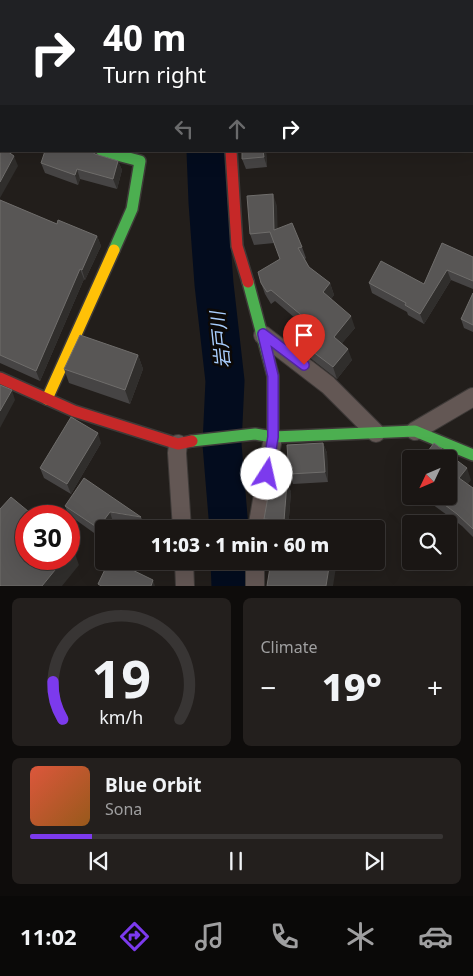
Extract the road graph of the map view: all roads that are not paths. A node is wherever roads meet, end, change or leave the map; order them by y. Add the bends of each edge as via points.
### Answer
1 (106, 152) edge
2 (232, 152) edge
3 (263, 334) junction
4 (0, 378) edge
5 (473, 397) edge
6 (48, 399) junction
7 (415, 431) junction
8 (376, 433) junction
9 (273, 437) junction
10 (178, 444) junction
11 (473, 455) edge
12 (181, 520) edge
13 (259, 520) edge
14 (184, 570) edge
15 (256, 570) edge
16 (185, 586) edge
17 (255, 586) edge

1 - 6 street via 140,161 132,209
2 - 3 street via 237,246
3 - 8 street via 328,385
3 - 9 street via 273,376
4 - 6 street
5 - 7 street
6 - 10 street via 74,411
7 - 8 street
7 - 11 street
8 - 9 street
9 - 10 street via 255,434
9 - 13 street
10 - 12 street
14 - 16 street
15 - 17 street

